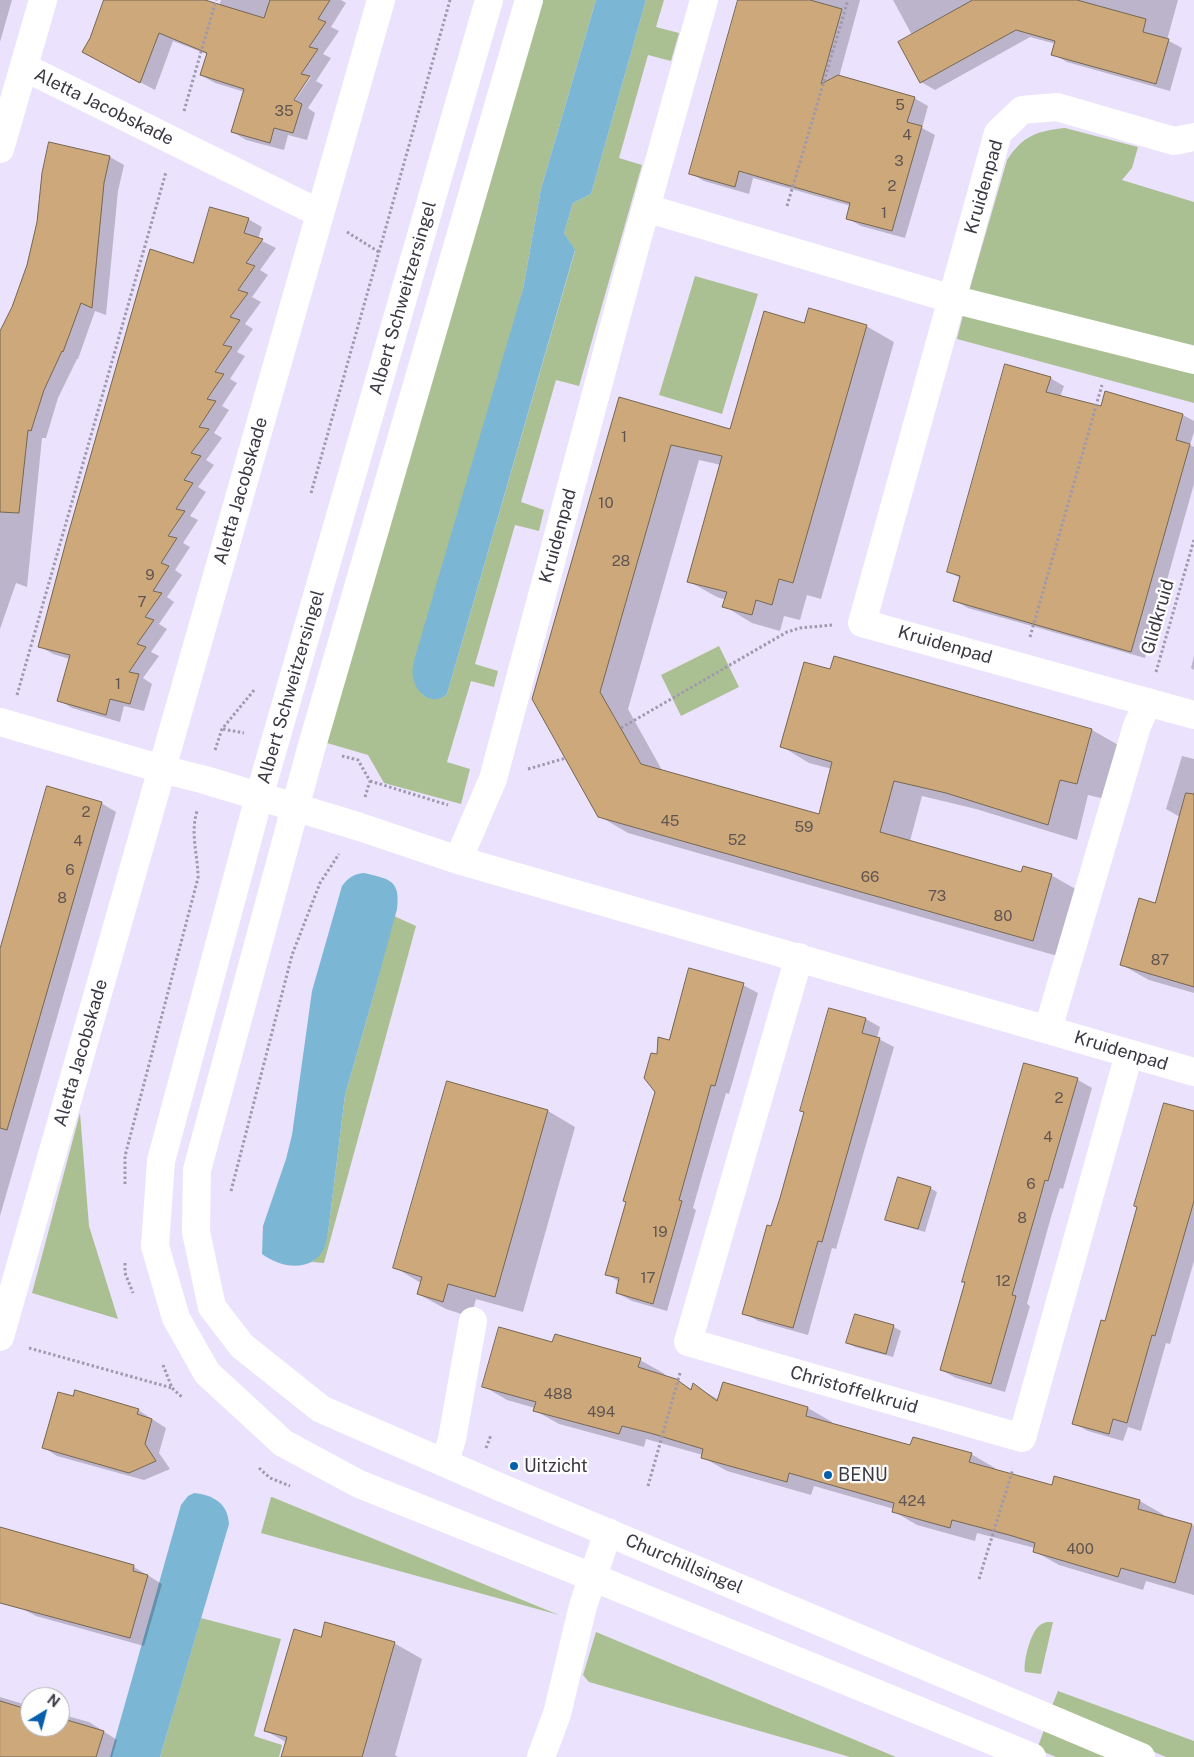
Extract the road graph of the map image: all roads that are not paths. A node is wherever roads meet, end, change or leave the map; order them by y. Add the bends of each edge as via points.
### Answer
1 (43, 0) edge
2 (381, 0) edge
3 (489, 0) edge
4 (530, 0) edge
5 (704, 0) edge
6 (24, 67) junction
7 (1194, 137) edge
8 (0, 149) edge
9 (646, 208) junction
10 (319, 214) junction
11 (952, 299) junction
12 (1194, 360) edge
13 (1148, 702) junction
14 (1194, 716) edge
15 (4, 723) edge
16 (162, 769) junction
17 (259, 797) junction
18 (295, 808) junction
19 (458, 860) junction
20 (799, 957) junction
21 (1048, 1029) junction
22 (1129, 1054) junction
23 (1194, 1072) edge
24 (473, 1321) dead end
25 (0, 1336) edge
26 (242, 1346) joint
27 (449, 1451) junction
28 (608, 1532) junction
29 (592, 1577) junction
30 (1001, 1697) junction
31 (986, 1748) edge
32 (541, 1757) edge
33 (1032, 1757) edge
34 (1141, 1757) edge

1 - 6 street, Aletta Jacobskade
2 - 10 street, Aletta Jacobskade
3 - 17 street, Albert Schweitzersingel
4 - 18 street, Albert Schweitzersingel
5 - 9 street, Kruidenpad
6 - 8 street, Aletta Jacobskade
6 - 10 street, Aletta Jacobskade
7 - 11 street, Kruidenpad via 1174,141 1057,107 1022,110 998,133
9 - 11 street
9 - 19 street, Kruidenpad via 492,779
10 - 16 street, Aletta Jacobskade
11 - 12 street
11 - 13 street, Kruidenpad via 862,622
13 - 14 street, Kruidenpad
13 - 21 street via 1137,726
15 - 16 street
16 - 17 street
16 - 25 street, Aletta Jacobskade
17 - 18 street
17 - 29 street, Albert Schweitzersingel via 162,1161 155,1246 176,1318 207,1373 283,1444 359,1484
18 - 19 street, Kruidenpad
18 - 26 street, Albert Schweitzersingel via 197,1170 196,1232 212,1307
19 - 20 street, Kruidenpad
20 - 21 street, Kruidenpad
20 - 22 street, Christoffelkruid via 688,1342 1022,1438
21 - 22 street, Kruidenpad
22 - 23 street, Kruidenpad
24 - 27 street
26 - 27 street, Churchillsingel via 321,1409
27 - 28 street, Churchillsingel
28 - 29 street
28 - 30 street, Churchillsingel
29 - 31 street
29 - 32 street via 582,1606 558,1714
30 - 31 street
30 - 34 street, Churchillsingel
31 - 33 street

